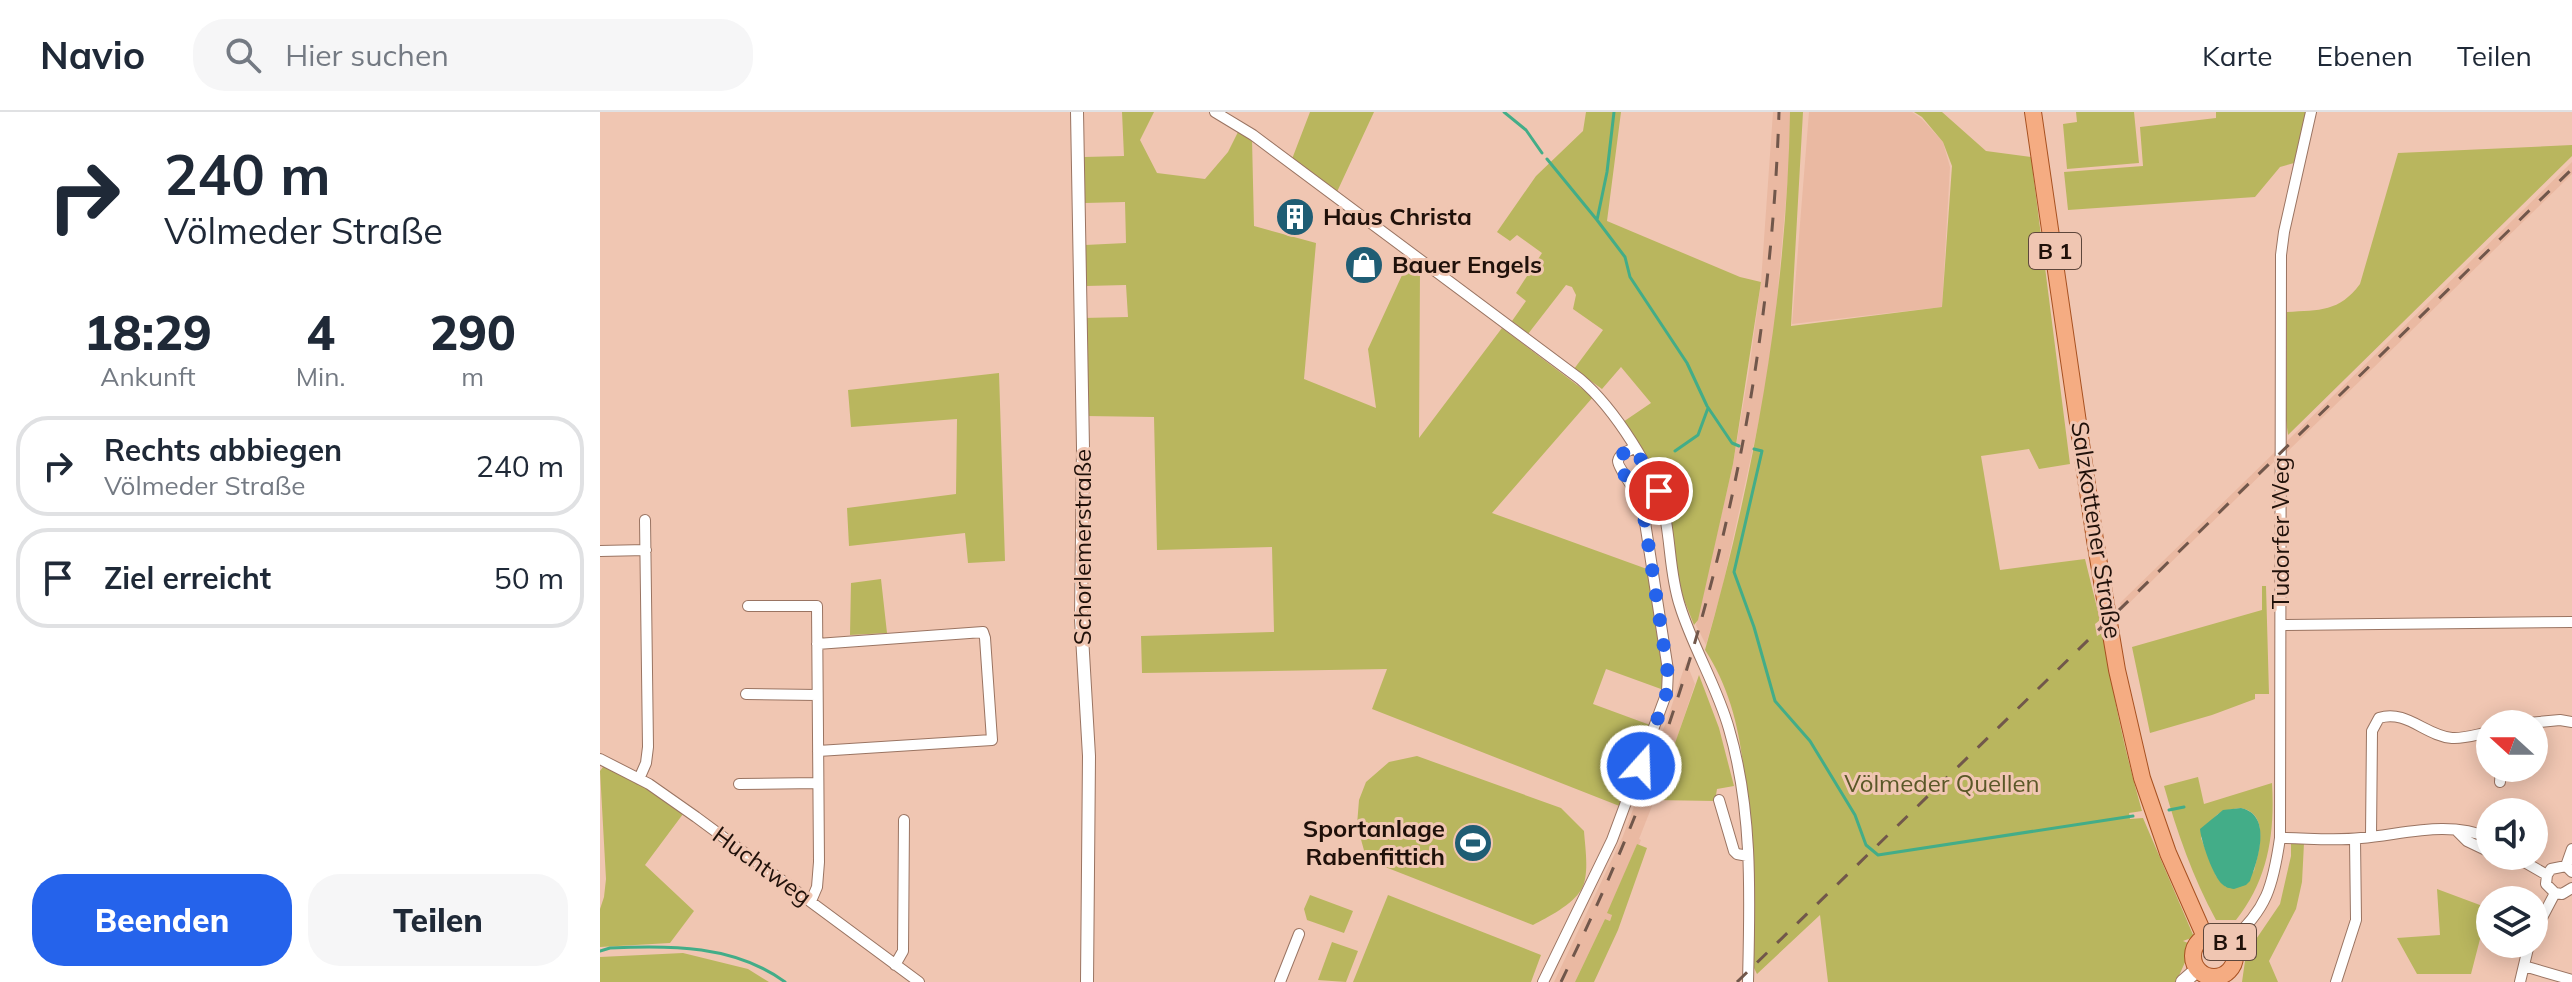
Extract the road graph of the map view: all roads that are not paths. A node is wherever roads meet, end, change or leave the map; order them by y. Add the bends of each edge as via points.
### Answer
1 (1077, 112) edge
2 (1215, 112) edge
3 (2033, 112) edge
4 (2311, 112) edge
5 (1634, 448) junction
6 (645, 520) dead end
7 (646, 550) junction
8 (600, 551) edge
9 (748, 606) dead end
10 (2572, 622) edge
11 (2281, 625) junction
12 (817, 644) junction
13 (746, 694) dead end
14 (817, 695) junction
15 (2548, 721) edge
16 (2572, 722) edge
17 (2476, 734) edge
18 (818, 751) junction
19 (600, 759) edge
20 (639, 779) junction
21 (818, 783) junction
22 (739, 784) dead end
23 (1719, 800) dead end
24 (904, 820) dead end
25 (2456, 830) junction
26 (2476, 832) edge
27 (2371, 837) junction
28 (2280, 838) junction
29 (2355, 839) junction
30 (2476, 845) edge
31 (2572, 849) edge
32 (1748, 856) junction
33 (2569, 869) edge
34 (2538, 870) edge
35 (2547, 875) junction
36 (2572, 888) edge
37 (2555, 893) junction
38 (811, 901) junction
39 (2548, 906) edge
40 (1299, 934) dead end
41 (2205, 937) junction
42 (2230, 942) junction
43 (2526, 958) edge
44 (895, 965) junction
45 (2524, 966) junction
46 (2198, 969) junction
47 (2228, 978) edge
48 (2572, 980) edge
49 (919, 982) edge
50 (1087, 982) edge
51 (1280, 982) edge
52 (1543, 982) edge
53 (1748, 982) edge
54 (2183, 982) edge
55 (2336, 982) edge
56 (2520, 982) edge

1 - 50 street, Schorlemerstraße via 1081,619 1089,756
2 - 5 street via 1580,379 1603,401
3 - 41 main road, Salzkottener Straße / B 1 via 2117,670 2146,790
4 - 11 street, Tudorfer Weg via 2281,255
5 - 32 street via 1659,491 1679,603 1729,728 1746,811
5 - 52 street via 1620,456 1618,467 1642,503 1667,692 1612,840
6 - 7 street
7 - 8 street
7 - 20 street via 648,747
9 - 12 street via 817,606
10 - 11 street
11 - 28 street, Tudorfer Weg
12 - 14 street
12 - 18 street via 983,632 992,740
13 - 14 street
14 - 18 street
15 - 16 street
17 - 27 street via 2451,738 2403,718 2379,718 2372,731
18 - 21 street
19 - 20 street, Huchtweg
20 - 38 street, Huchtweg
21 - 22 street
21 - 38 street via 817,887
23 - 32 street via 1734,851
24 - 44 street via 903,951
25 - 26 street
25 - 27 street
25 - 30 street
27 - 29 street
28 - 29 street
28 - 42 street, Tudorfer Weg via 2265,900
29 - 55 street via 2356,920
31 - 33 street
32 - 53 street
33 - 35 street via 2551,869
34 - 35 street
35 - 37 street via 2546,884
36 - 37 street
37 - 39 street
38 - 44 street, Huchtweg
40 - 51 street
41 - 42 main road, B 1
41 - 46 main road, B 1 via 2194,951
42 - 47 main road, B 1 via 2235,958
43 - 45 street
44 - 49 street, Huchtweg
45 - 48 street
45 - 56 street
46 - 47 main road, B 1
46 - 54 main road

